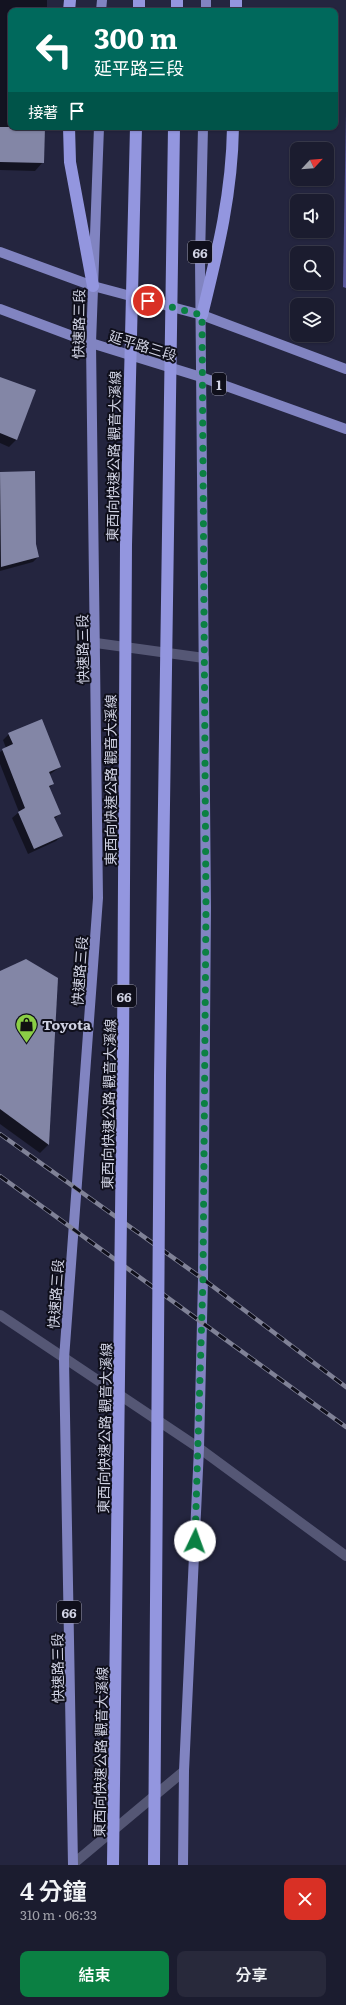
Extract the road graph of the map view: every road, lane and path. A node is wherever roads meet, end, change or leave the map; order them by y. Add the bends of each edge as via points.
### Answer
1 (69, 130) edge
2 (99, 130) edge
3 (136, 130) edge
4 (174, 130) edge
5 (203, 130) edge
6 (233, 130) edge
7 (0, 252) edge
8 (93, 286) junction
9 (0, 309) edge
10 (202, 315) junction
11 (91, 343) junction
12 (346, 369) edge
13 (201, 378) junction
14 (346, 429) edge
15 (96, 643) junction
16 (204, 658) junction
17 (0, 1315) edge
18 (64, 1359) junction
19 (199, 1448) junction
20 (346, 1556) edge
21 (184, 1771) junction
22 (73, 1865) edge
23 (113, 1865) edge
24 (154, 1865) edge
25 (183, 1865) edge

1 - 8 highway via 70,162
2 - 8 main road, 快速路三段 / 66
3 - 23 highway, 東西向快速公路 觀音大溪線 / 66, bridge via 126,545 124,1052
4 - 24 highway, 66, bridge via 160,1076
5 - 10 main road, 66 via 200,259
6 - 10 highway via 226,209
7 - 8 main road
8 - 10 main road
8 - 11 main road, 快速路三段 / 66
9 - 11 main road, 延平路三段 / 1
10 - 12 main road
10 - 13 main road, 66
11 - 13 main road, 延平路三段 / 1
11 - 15 main road, 快速路三段 / 66
13 - 14 main road, 延平路三段 / 1
13 - 16 main road, 66
15 - 16 street
15 - 18 main road, 快速路三段 / 66 via 98,898
16 - 19 main road, 66 via 206,908
17 - 18 street
18 - 19 street
18 - 22 main road, 快速路三段 / 66
19 - 20 street
19 - 21 main road, 66
21 - 22 street
21 - 25 main road, 66

